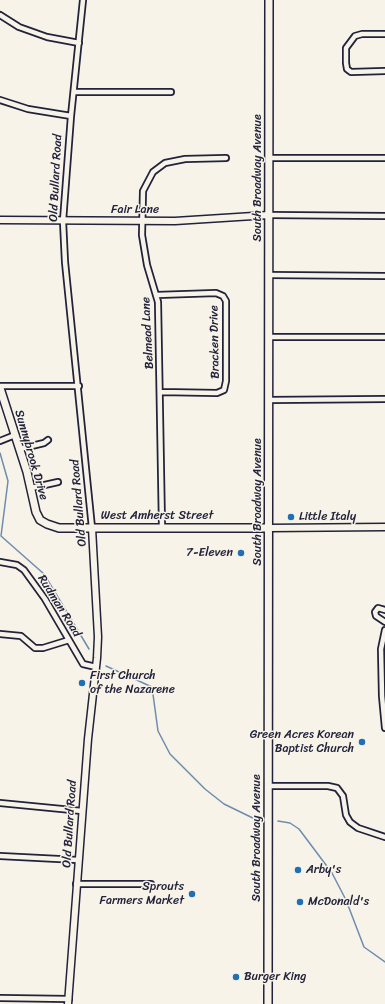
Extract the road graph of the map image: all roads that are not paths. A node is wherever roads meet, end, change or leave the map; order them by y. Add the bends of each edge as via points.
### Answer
1 (83, 0) edge
2 (269, 0) edge
3 (0, 15) edge
4 (385, 34) edge
5 (79, 44) junction
6 (385, 72) edge
7 (74, 92) junction
8 (171, 92) dead end
9 (0, 100) edge
10 (71, 116) junction
11 (226, 158) dead end
12 (269, 158) junction
13 (385, 158) edge
14 (269, 215) junction
15 (385, 216) edge
16 (0, 220) edge
17 (64, 221) junction
18 (142, 221) junction
19 (268, 275) junction
20 (385, 276) edge
21 (157, 295) junction
22 (269, 337) junction
23 (385, 337) edge
24 (79, 386) junction
25 (0, 387) edge
26 (161, 392) junction
27 (385, 399) edge
28 (269, 400) junction
29 (15, 435) junction
30 (48, 440) dead end
31 (0, 441) edge
32 (20, 449) junction
33 (58, 482) dead end
34 (31, 488) junction
35 (47, 524) joint
36 (162, 527) junction
37 (385, 527) edge
38 (92, 528) junction
39 (269, 528) junction
40 (0, 562) edge
41 (385, 610) edge
42 (385, 622) edge
43 (385, 630) edge
44 (0, 634) edge
45 (69, 640) junction
46 (96, 667) junction
47 (385, 728) edge
48 (269, 786) junction
49 (0, 803) edge
50 (82, 811) junction
51 (385, 835) edge
52 (0, 856) edge
53 (78, 860) junction
54 (76, 884) junction
55 (151, 884) dead end
56 (0, 998) edge
57 (69, 1002) edge
58 (268, 1004) edge

1 - 5 street, Old Bullard Road
2 - 12 main road, South Broadway Avenue
3 - 5 street via 19,27
4 - 6 street via 355,36 346,48 346,63 347,69 351,72
5 - 7 street, Old Bullard Road
7 - 8 street
7 - 10 street, Old Bullard Road
9 - 10 street via 28,109
10 - 17 street, Old Bullard Road
11 - 18 street, Belmead Lane via 172,161 158,167 148,178 143,191
12 - 13 street
12 - 14 main road, South Broadway Avenue
14 - 15 street
14 - 18 street, Fair Lane
14 - 19 main road, South Broadway Avenue
16 - 17 street, Fair Lane
17 - 18 street, Fair Lane
17 - 24 street, Old Bullard Road via 65,262
18 - 21 street, Belmead Lane via 147,265
19 - 20 street
19 - 22 main road, South Broadway Avenue
21 - 26 street, Belmead Lane
21 - 26 street, Bracken Drive via 216,293 223,296 226,301 224,390 217,393
22 - 23 street
22 - 28 main road, South Broadway Avenue
24 - 25 street
24 - 38 street, Old Bullard Road
25 - 29 main road, Sunnybrook Drive
26 - 36 street, Belmead Lane
27 - 28 street
28 - 39 main road, South Broadway Avenue
29 - 31 street
29 - 32 main road, Sunnybrook Drive
30 - 32 street
32 - 34 main road, Sunnybrook Drive
33 - 34 street
34 - 35 main road, Sunnybrook Drive via 36,512 40,520
35 - 38 main road, West Amherst Street via 59,528
36 - 38 main road, West Amherst Street
36 - 39 main road, West Amherst Street
37 - 39 street
38 - 46 street, Old Bullard Road via 98,637
39 - 48 main road, South Broadway Avenue
40 - 45 street, Rudman Road via 17,565 24,570
41 - 42 street via 378,608 375,612 376,616
43 - 47 street via 381,649
44 - 45 street via 21,636 35,648
45 - 46 street, Rudman Road via 83,664
46 - 50 street, Old Bullard Road via 88,727
48 - 51 street via 333,786 344,796 348,820 358,828
48 - 58 main road, South Broadway Avenue
49 - 50 street
50 - 53 street, Old Bullard Road
52 - 53 street
53 - 54 street, Old Bullard Road
54 - 55 street
54 - 57 street, Old Bullard Road
56 - 57 street

